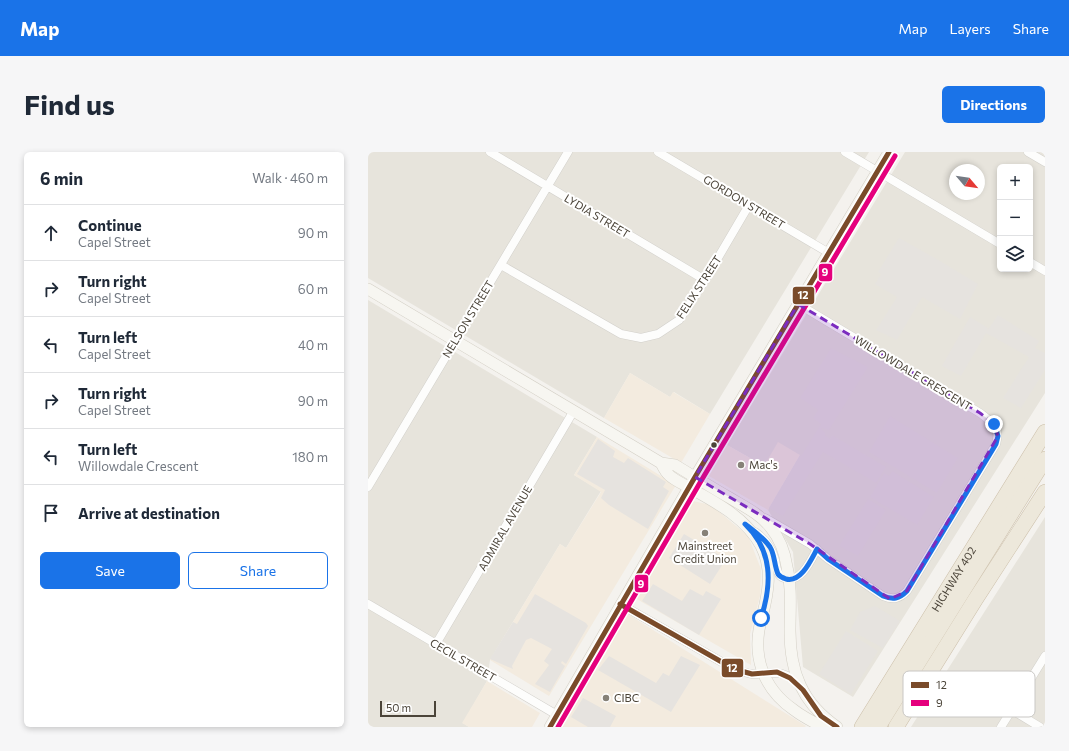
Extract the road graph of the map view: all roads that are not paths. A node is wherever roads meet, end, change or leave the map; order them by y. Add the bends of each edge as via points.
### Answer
1 (490, 152) edge
2 (568, 152) edge
3 (658, 152) edge
4 (845, 152) edge
5 (889, 152) edge
6 (1028, 152) edge
7 (1045, 162) edge
8 (877, 172) junction
9 (548, 187) junction
10 (749, 205) junction
11 (997, 242) edge
12 (829, 253) junction
13 (1033, 264) edge
14 (500, 265) junction
15 (1045, 271) edge
16 (705, 280) junction
17 (368, 289) edge
18 (798, 304) junction
19 (454, 342) junction
20 (573, 412) junction
21 (1043, 435) edge
22 (1045, 459) edge
23 (661, 463) junction
24 (1045, 473) edge
25 (695, 477) junction
26 (368, 487) edge
27 (689, 487) junction
28 (1045, 492) edge
29 (758, 515) junction
30 (745, 524) junction
31 (817, 549) junction
32 (790, 579) junction
33 (368, 604) edge
34 (620, 604) junction
35 (436, 644) junction
36 (1045, 656) edge
37 (734, 670) junction
38 (913, 671) edge
39 (922, 671) edge
40 (931, 671) edge
41 (1035, 672) edge
42 (763, 673) junction
43 (903, 687) edge
44 (803, 690) junction
45 (774, 691) junction
46 (903, 701) edge
47 (557, 715) junction
48 (903, 716) edge
49 (1007, 717) edge
50 (1024, 717) edge
51 (550, 727) edge
52 (822, 727) edge
53 (837, 727) edge
54 (862, 727) edge
55 (878, 727) edge
56 (887, 727) edge
57 (896, 727) edge
58 (1001, 727) edge
59 (1040, 727) edge

1 - 9 street, LYDIA STREET
2 - 9 street, NELSON STREET
3 - 10 street, GORDON STREET
4 - 8 street
5 - 8 street
6 - 7 street
8 - 11 street
8 - 12 street
9 - 14 street, NELSON STREET
9 - 16 street, LYDIA STREET
10 - 12 street, GORDON STREET
10 - 16 street, FELIX STREET
12 - 18 street
13 - 15 street
14 - 16 street, FELIX STREET via 620,334 641,338 658,334 679,320
14 - 19 street, NELSON STREET
17 - 19 street
18 - 25 street
18 - 31 street, WILLOWDALE CRESCENT via 980,413 994,424 998,436 996,444 902,596 890,599 883,596
19 - 20 street
19 - 26 street, NELSON STREET
20 - 23 street
20 - 35 street, ADMIRAL AVENUE
21 - 54 highway, HIGHWAY 402
22 - 38 highway
23 - 25 street via 675,465
23 - 27 street via 668,475
24 - 39 highway, HIGHWAY 402
25 - 27 street
25 - 29 street
27 - 30 street via 722,506
27 - 34 street
28 - 40 highway
29 - 31 street
29 - 32 street via 772,528 779,541
30 - 32 street via 770,546 780,576
30 - 42 street via 762,548 769,577 757,642 758,658
31 - 32 street via 799,576
32 - 44 street via 790,642 795,673
33 - 35 street, CECIL STREET
34 - 37 street
34 - 47 street
35 - 47 street, CECIL STREET
36 - 41 street
37 - 42 street
37 - 45 street via 760,678
42 - 44 street via 782,674
42 - 45 street
43 - 55 highway
44 - 53 street via 821,716
45 - 52 street via 782,701
46 - 56 highway, HIGHWAY 402
47 - 51 street
48 - 57 highway
49 - 58 street
50 - 59 street

